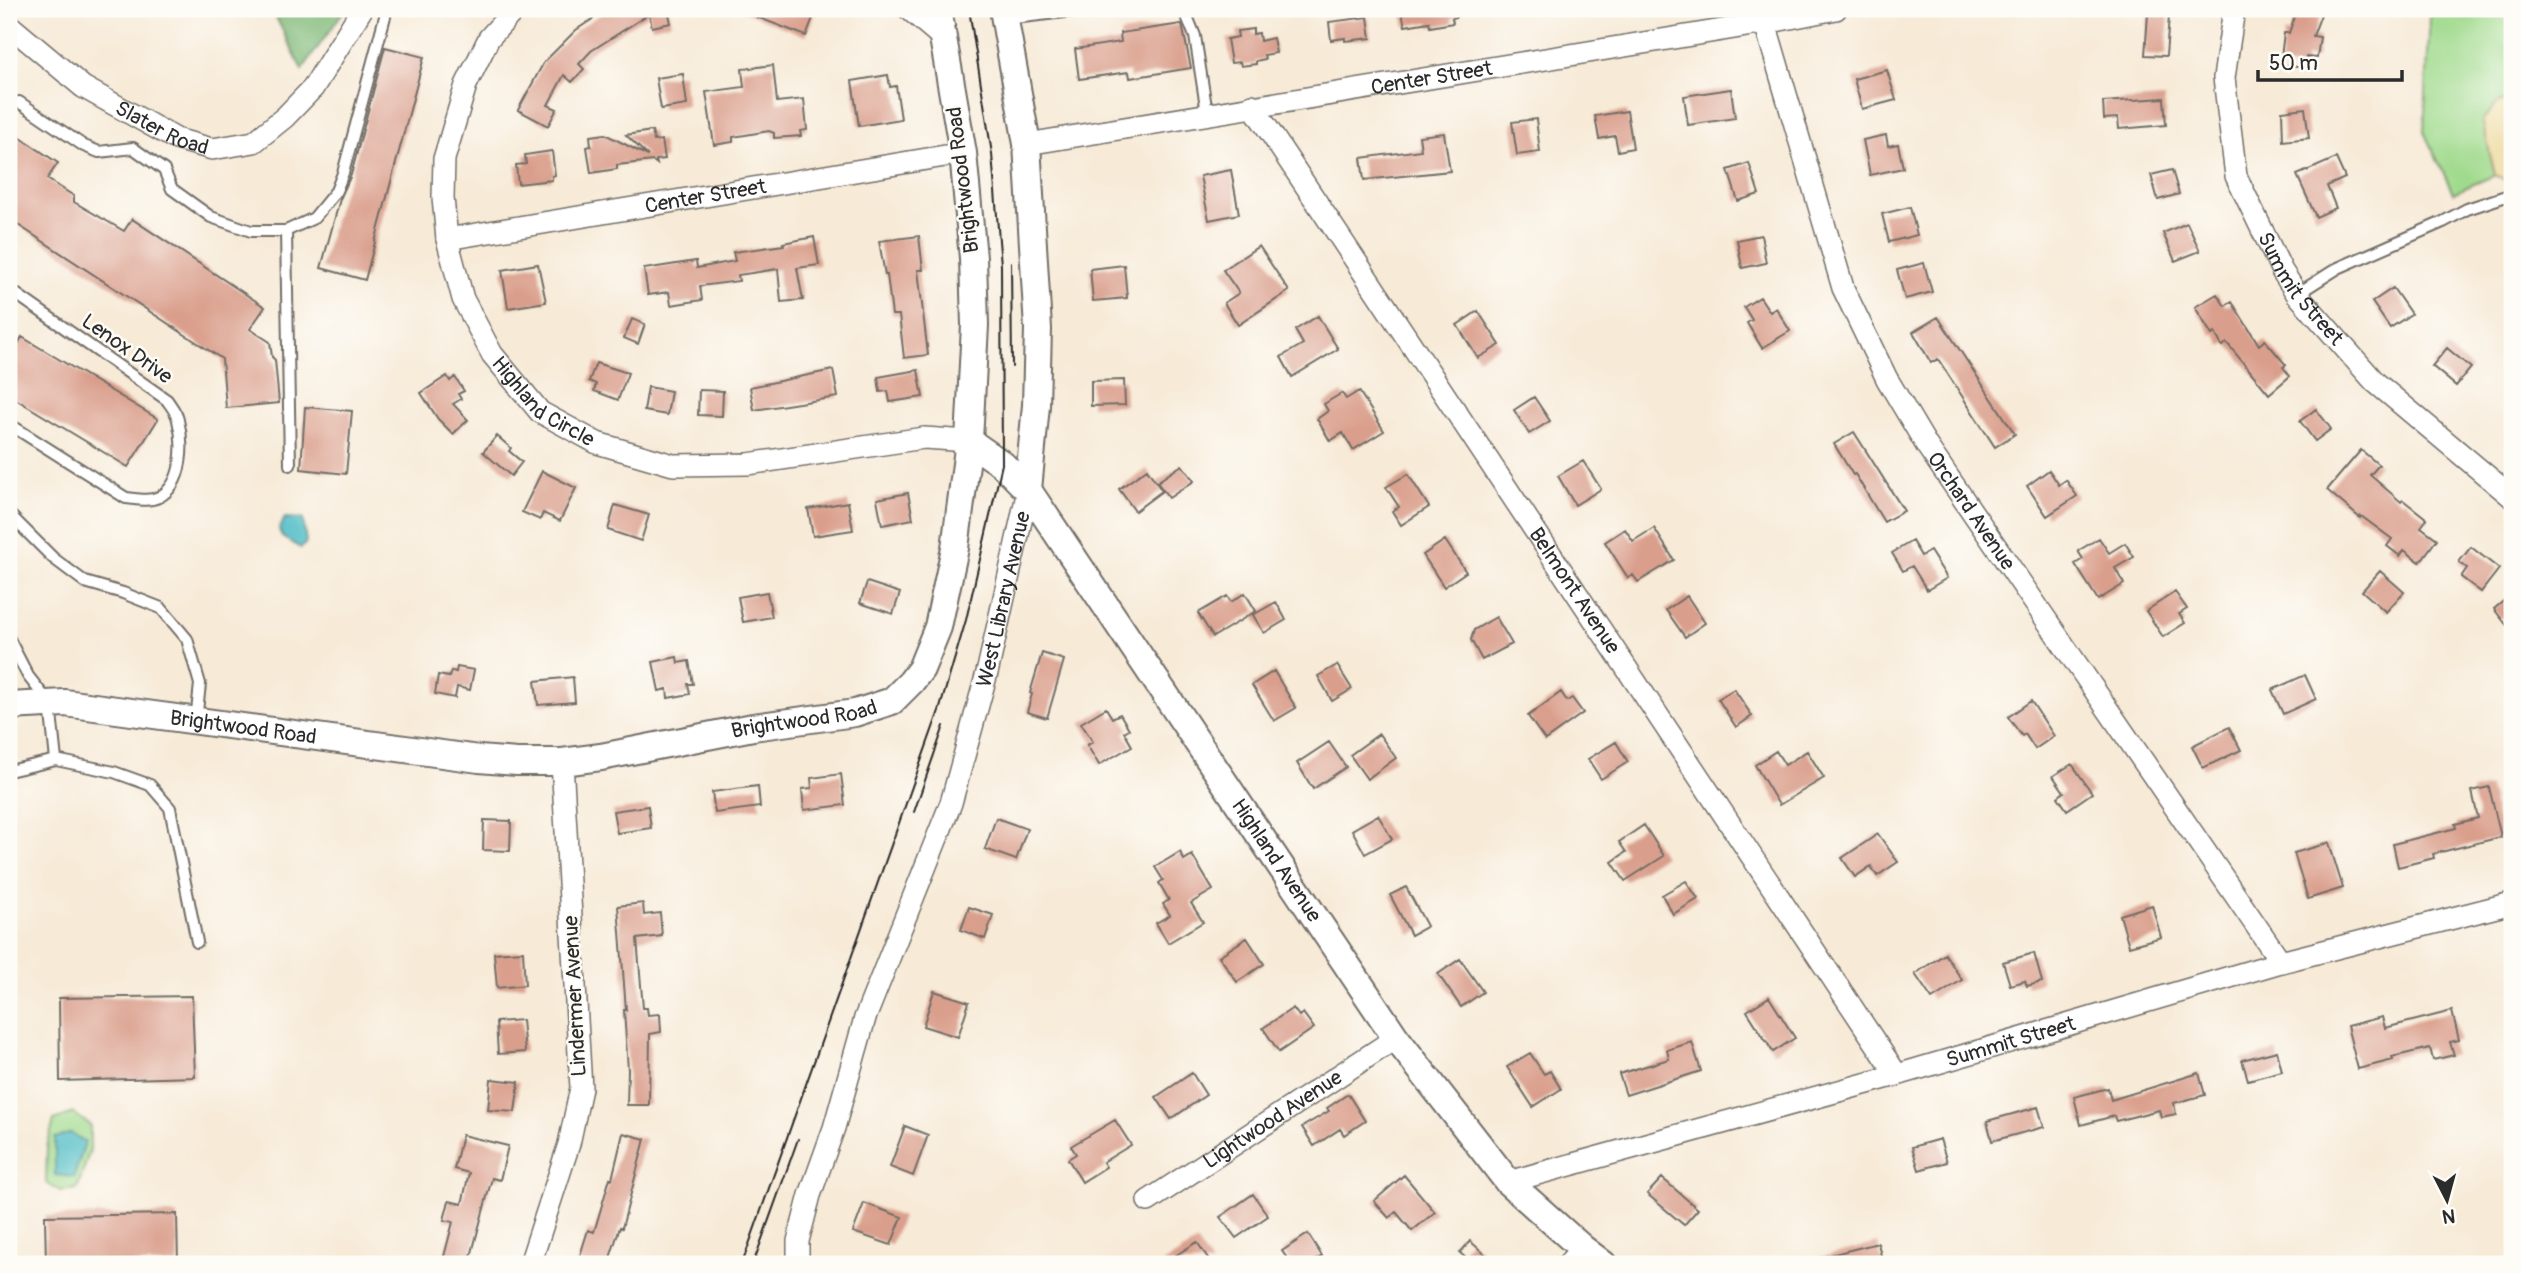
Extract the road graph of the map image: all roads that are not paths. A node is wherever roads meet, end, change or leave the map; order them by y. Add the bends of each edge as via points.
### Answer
1 (362, 9) edge
2 (387, 9) edge
3 (515, 9) edge
4 (909, 9) edge
5 (938, 9) edge
6 (1091, 9) edge
7 (1184, 9) edge
8 (1836, 9) edge
9 (2234, 9) edge
10 (1004, 14) edge
11 (1764, 16) edge
12 (9, 25) edge
13 (943, 38) junction
14 (19, 102) dead end
15 (1252, 105) junction
16 (1207, 113) junction
17 (1027, 144) junction
18 (963, 153) junction
19 (2512, 194) edge
20 (286, 232) junction
21 (447, 239) junction
22 (9, 289) edge
23 (2297, 294) junction
24 (9, 424) edge
25 (969, 440) junction
26 (290, 464) dead end
27 (1028, 490) junction
28 (2512, 497) edge
29 (9, 514) edge
30 (9, 639) edge
31 (50, 704) junction
32 (9, 706) edge
33 (196, 721) junction
34 (56, 760) junction
35 (562, 762) junction
36 (9, 771) edge
37 (2512, 903) edge
38 (197, 942) dead end
39 (2281, 962) junction
40 (1396, 1038) junction
41 (1897, 1075) junction
42 (1508, 1182) junction
43 (1148, 1201) dead end
44 (1575, 1256) edge
45 (530, 1264) edge
46 (798, 1264) edge
47 (1603, 1264) edge

1 - 12 street, Slater Road via 313,88 285,117 254,142 212,149 176,139 83,87
2 - 20 lane via 335,191 314,218
3 - 21 street, Highland Circle via 489,38 454,122 444,159
4 - 13 street
5 - 13 street, Brightwood Road
6 - 10 lane
7 - 16 lane via 1195,36
8 - 11 street, Center Street
9 - 23 street, Summit Street via 2224,78 2236,176
10 - 17 street, West Library Avenue
11 - 15 street, Center Street
11 - 39 street, Orchard Avenue via 1843,288 1887,379 1927,446
13 - 18 street, Brightwood Road
14 - 20 lane via 84,146 99,152 133,148 164,170 172,189 211,217 251,231
15 - 16 street, Center Street
15 - 41 street, Belmont Avenue
16 - 17 street, Center Street
17 - 27 street, West Library Avenue via 1038,329
18 - 21 street, Center Street
18 - 25 street, Brightwood Road via 975,325
19 - 23 lane via 2338,268
20 - 26 lane
21 - 25 street, Highland Circle via 463,299 492,354 540,412 597,443 673,465 748,464 924,438
22 - 24 lane, Lenox Drive via 167,400 178,418 180,465 175,482 160,496 126,498
23 - 28 street, Summit Street via 2375,383
25 - 27 street, Highland Avenue via 1003,464
25 - 35 street, Brightwood Road via 956,548 938,627 921,669 892,701 855,713
27 - 40 street, Highland Avenue
27 - 46 street, West Library Avenue via 988,668 951,803 865,1018 798,1241
29 - 33 lane via 85,582 161,608 187,639 200,684
30 - 31 lane via 28,676
31 - 32 street, Brightwood Road
31 - 33 street, Brightwood Road
31 - 34 lane
33 - 35 street, Brightwood Road via 479,759
34 - 36 lane
34 - 38 lane via 150,785 170,808
35 - 45 street, Lindermer Avenue via 581,1088 569,1144
37 - 39 street, Summit Street
39 - 41 street, Summit Street
40 - 42 street, Highland Avenue
40 - 43 street, Lightwood Avenue
41 - 42 street, Summit Street
42 - 44 street, Highland Avenue
44 - 47 street, Highland Avenue

